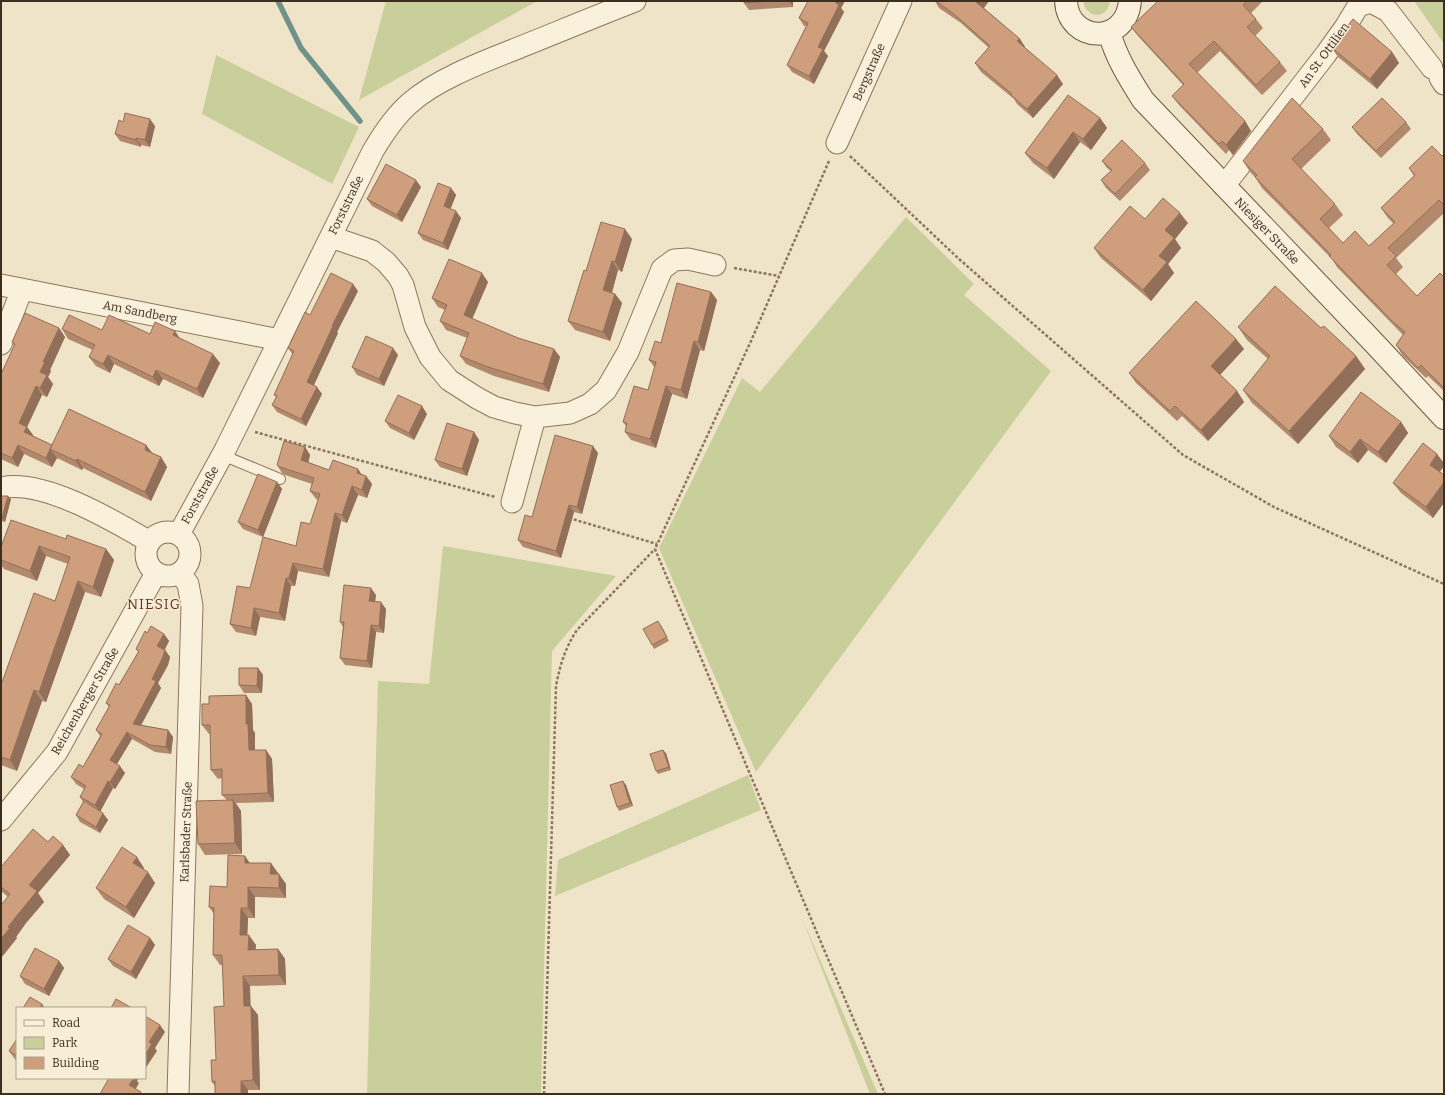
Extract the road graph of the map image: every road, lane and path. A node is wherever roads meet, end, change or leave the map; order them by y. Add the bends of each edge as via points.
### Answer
1 (635, 1) edge
2 (901, 1) edge
3 (1130, 1) edge
4 (1064, 2) edge
5 (1109, 32) junction
6 (1439, 77) edge
7 (837, 143) junction
8 (1224, 186) junction
9 (331, 236) junction
10 (715, 264) joint
11 (779, 276) junction
12 (1, 284) edge
13 (22, 289) junction
14 (280, 340) junction
15 (1, 344) edge
16 (535, 417) junction
17 (1444, 418) edge
18 (237, 427) junction
19 (222, 455) junction
20 (280, 478) edge
21 (1, 488) edge
22 (512, 502) joint
23 (565, 517) edge
24 (179, 534) junction
25 (150, 542) junction
26 (657, 544) junction
27 (655, 549) junction
28 (156, 573) junction
29 (180, 573) junction
30 (1444, 584) edge
31 (1, 820) edge
32 (178, 1094) edge
33 (544, 1094) edge
34 (885, 1094) edge

1 - 9 street, Forststraße via 462,71 410,103 383,134
2 - 7 street, Bergstraße
3 - 5 main road via 1129,11 1124,20
4 - 5 main road via 1073,21 1080,28 1089,33
5 - 8 main road, Niesiger Straße via 1114,51 1143,100
6 - 8 street, An St. Ottilien via 1388,12 1371,2 1358,6 1326,54
7 - 11 path
7 - 30 path via 959,259 1183,455 1274,506
8 - 17 main road, Niesiger Straße
9 - 14 street, Forststraße
9 - 16 street via 372,251 398,276 415,327 430,357 449,380 494,407
10 - 11 path
10 - 16 street via 674,260 662,269 628,352 606,390 590,404 570,412
11 - 26 path
12 - 13 street, Am Sandberg
13 - 14 street, Am Sandberg
13 - 15 street
14 - 18 street, Forststraße
16 - 22 street
18 - 19 street, Forststraße
18 - 22 path
19 - 20 lane
19 - 24 street, Forststraße
21 - 25 street via 19,486 41,490 111,519
23 - 26 path
24 - 25 street via 163,533 155,536
24 - 29 street via 190,550 189,563
25 - 28 street via 147,559
26 - 27 path
27 - 33 path via 577,630 569,642 559,669 556,686
27 - 34 path
28 - 29 street via 164,576
28 - 31 street, Reichenberger Straße via 57,752
29 - 32 street, Karlsbader Straße via 188,584 192,606

